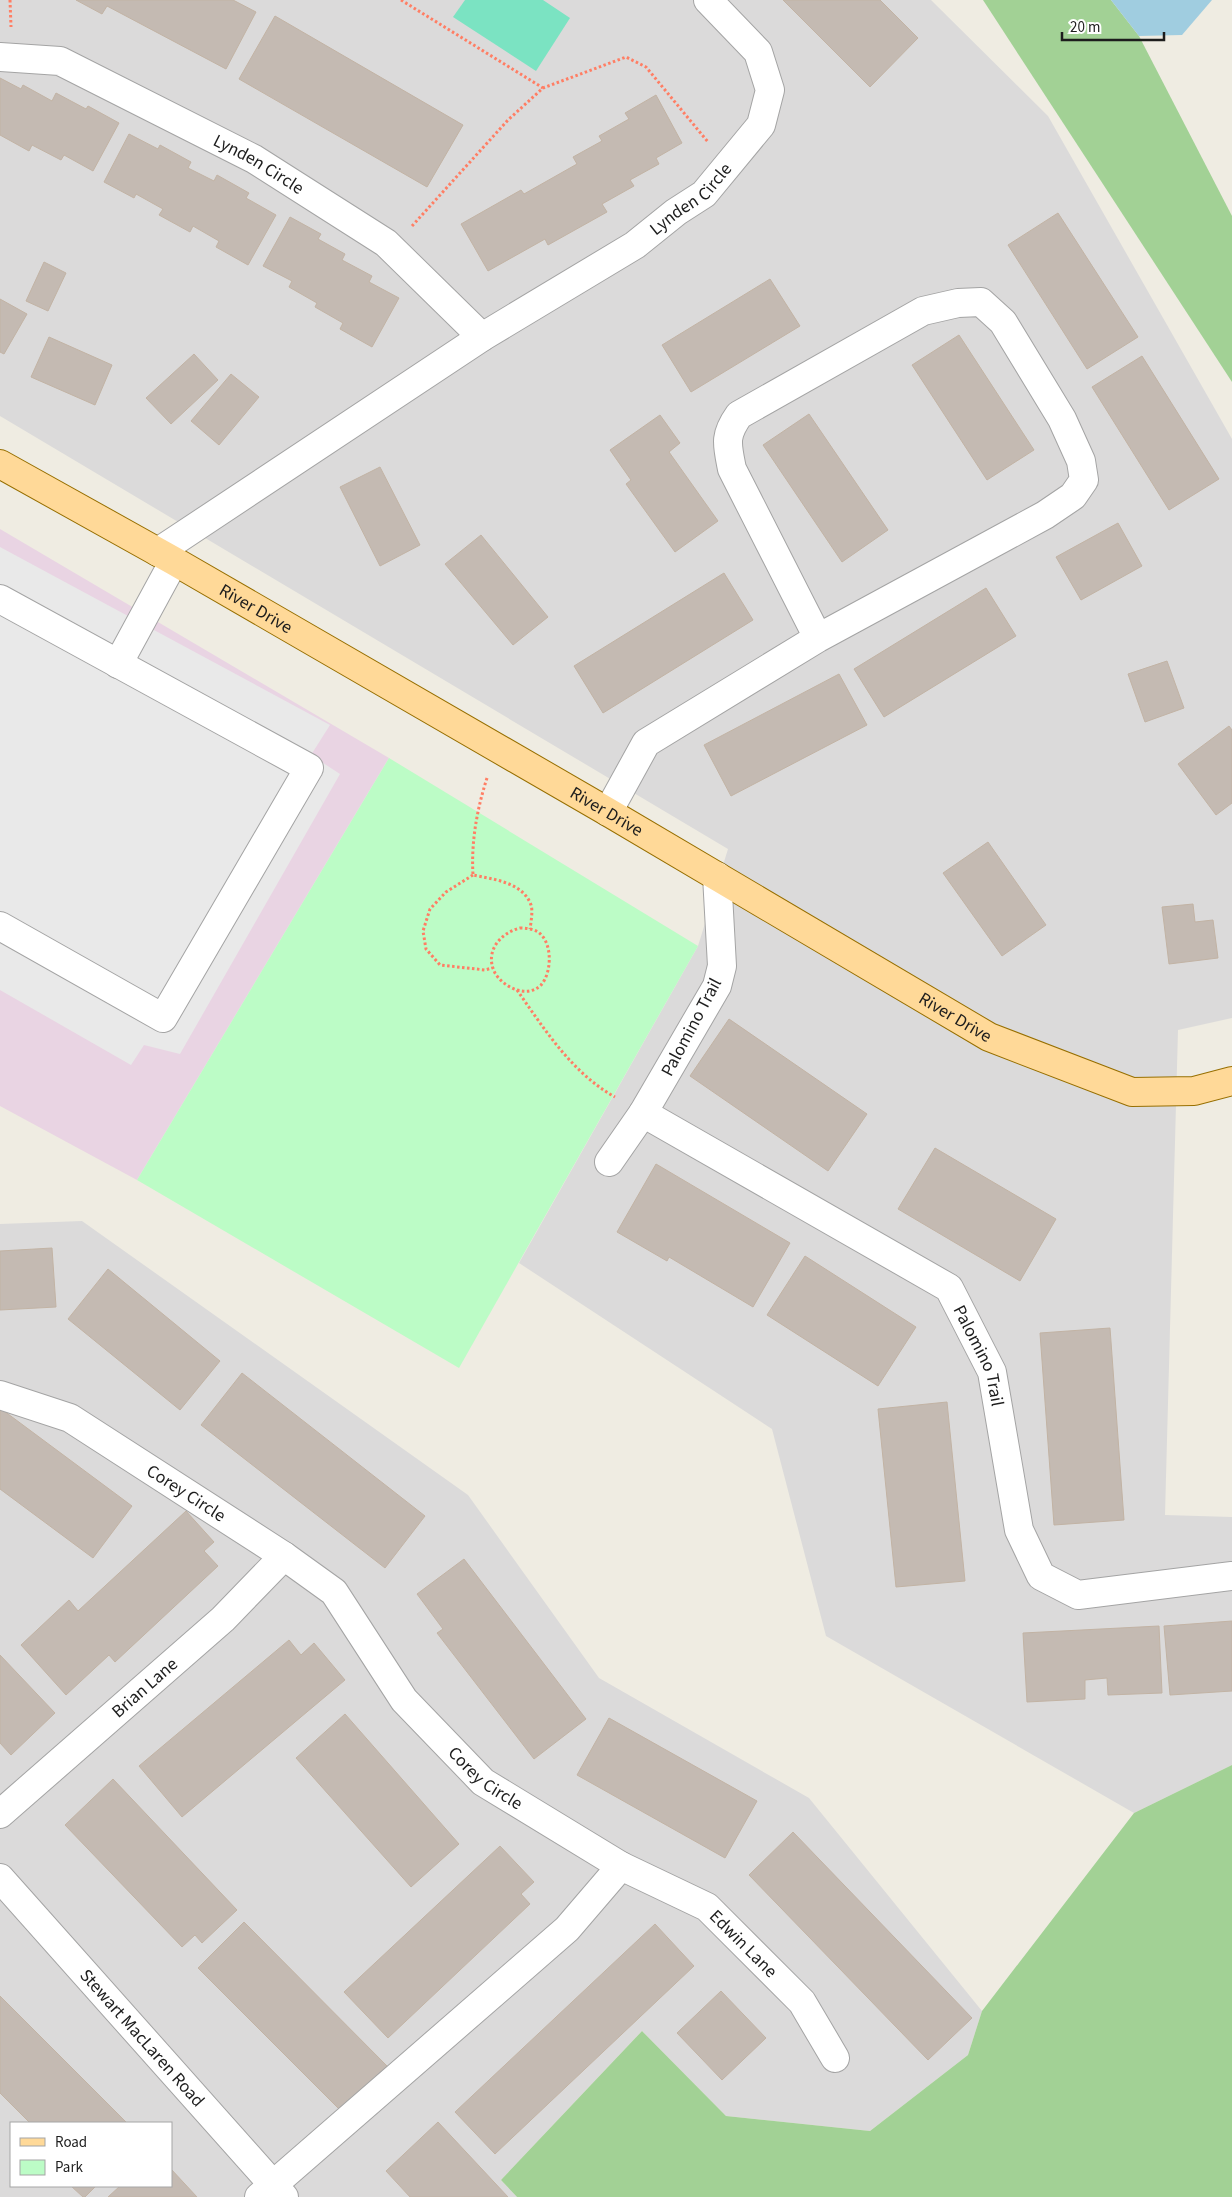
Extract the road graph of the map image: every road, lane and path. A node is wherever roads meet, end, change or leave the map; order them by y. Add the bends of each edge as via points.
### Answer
1 (401, 0) edge
2 (708, 0) edge
3 (0, 57) edge
4 (543, 88) junction
5 (728, 166) junction
6 (392, 249) junction
7 (482, 337) junction
8 (0, 464) edge
9 (166, 556) junction
10 (0, 598) edge
11 (818, 638) junction
12 (118, 664) junction
13 (496, 748) junction
14 (608, 812) junction
15 (472, 875) junction
16 (717, 876) junction
17 (0, 926) edge
18 (530, 929) junction
19 (492, 968) junction
20 (517, 990) junction
21 (1232, 1081) edge
22 (643, 1113) junction
23 (610, 1162) dead end
24 (0, 1395) edge
25 (284, 1556) junction
26 (1232, 1576) edge
27 (0, 1814) edge
28 (620, 1866) junction
29 (0, 1878) edge
30 (836, 2058) dead end
31 (272, 2193) edge

1 - 4 path
2 - 5 street, Lynden Circle via 758,52 770,90 761,125
3 - 6 street, Lynden Circle via 60,61 254,160
4 - 5 path via 626,56 646,67
4 - 6 path via 508,120
5 - 7 street, Lynden Circle via 704,194 635,244
6 - 7 street, Lynden Circle
7 - 9 street, Lynden Circle
8 - 9 main road, River Drive
9 - 12 street
9 - 13 main road, River Drive
10 - 12 street
11 - 11 street via 1046,515 1073,496 1084,480 1081,461 1062,419 1002,322 981,302 922,311 739,415 729,429 732,469
11 - 14 street via 646,743
12 - 17 street via 308,768 163,1018
13 - 14 main road, River Drive
13 - 15 path via 476,817
14 - 16 main road, River Drive
15 - 18 path via 499,880 517,888 531,905
15 - 19 path via 446,892 430,909 423,931 426,949 440,965
16 - 21 main road, River Drive via 989,1037 1132,1092 1194,1091
16 - 22 street, Palomino Trail via 722,966 717,986
18 - 19 path via 520,928 500,937 491,956
18 - 20 path via 544,937 548,969 540,986
19 - 20 path via 498,979
20 - 22 path via 578,1070 606,1092
22 - 23 street, Palomino Trail
22 - 26 street, Palomino Trail via 949,1288 992,1372 1019,1530 1040,1576 1078,1595
24 - 25 street, Corey Circle via 70,1418
25 - 27 street, Brian Lane via 223,1619
25 - 28 street, Corey Circle via 334,1592 404,1700 483,1782
28 - 30 street, Edwin Lane via 708,1907 802,2002
28 - 31 street via 567,1929
29 - 31 street, Stewart MacLaren Road

